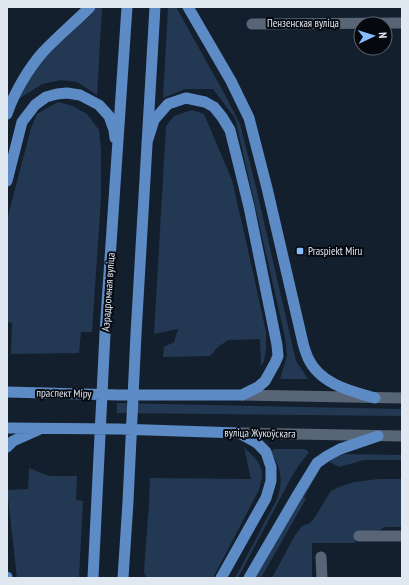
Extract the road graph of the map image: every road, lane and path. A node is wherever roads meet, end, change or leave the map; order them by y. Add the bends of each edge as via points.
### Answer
1 (90, 7) edge
2 (127, 7) edge
3 (155, 7) edge
4 (188, 7) edge
5 (402, 23) edge
6 (252, 24) dead end
7 (7, 114) edge
8 (147, 142) junction
9 (117, 161) junction
10 (7, 181) edge
11 (8, 392) edge
12 (242, 395) junction
13 (375, 398) junction
14 (402, 398) edge
15 (7, 428) edge
16 (41, 428) junction
17 (239, 432) junction
18 (378, 436) junction
19 (402, 436) edge
20 (7, 447) edge
21 (359, 536) dead end
22 (402, 536) edge
23 (321, 557) dead end
24 (124, 559) junction
25 (92, 578) edge
26 (123, 578) edge
27 (130, 578) edge
28 (222, 578) edge
29 (249, 578) edge
30 (322, 578) edge

1 - 7 main road via 42,52 24,78
2 - 9 main road, Аэрадромная вуліца
3 - 8 main road
4 - 13 main road via 231,81 249,118 308,358 321,375 336,386
5 - 6 main road, Пензенская вуліца
8 - 12 main road via 154,120 168,104 186,98 205,102 214,107 230,130 249,207 278,356 265,381
8 - 24 main road
9 - 10 main road via 114,130 109,116 99,105 80,95 57,94 35,105 22,122
9 - 25 main road, Аэрадромная вуліца
11 - 12 main road, праспект Міру
12 - 13 main road
13 - 14 main road
15 - 16 main road
16 - 17 main road, вуліца Жукоўскага
16 - 20 main road via 13,441
17 - 18 main road, вуліца Жукоўскага
17 - 28 main road via 266,452 271,467 271,481 266,498
18 - 19 main road, вуліца Жукоўскага
18 - 29 main road via 340,449 318,463
21 - 22 main road
23 - 30 main road
24 - 26 main road
24 - 27 main road

